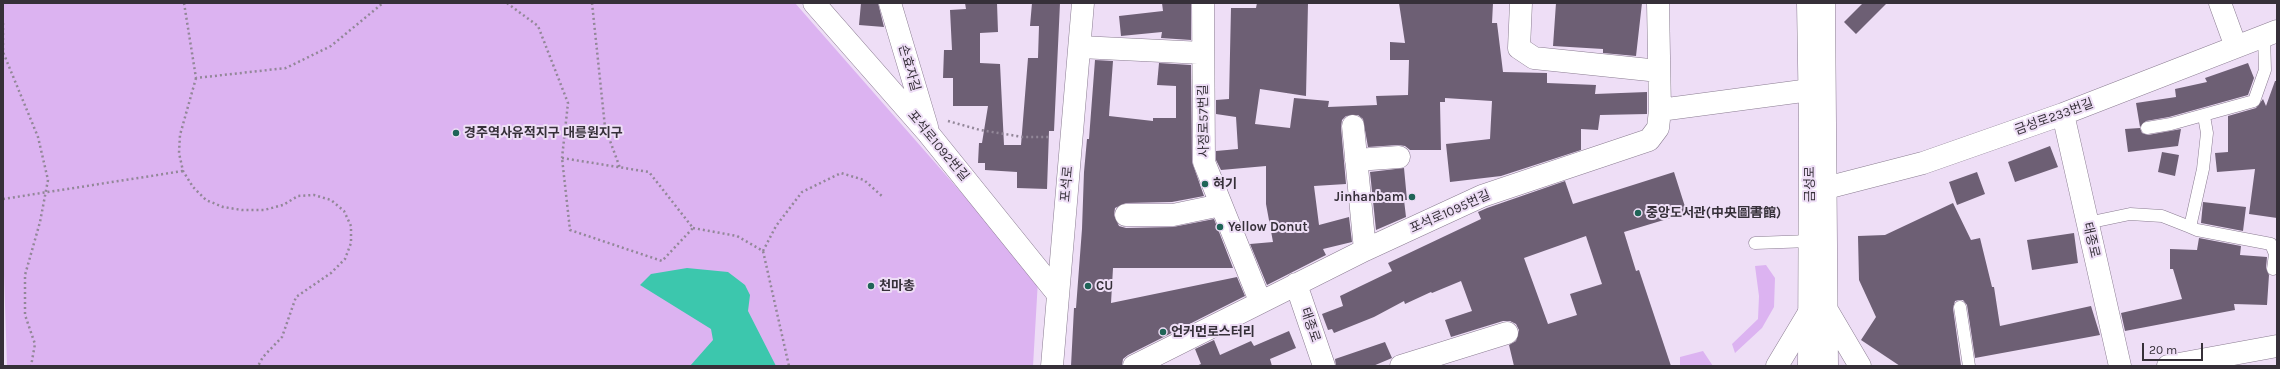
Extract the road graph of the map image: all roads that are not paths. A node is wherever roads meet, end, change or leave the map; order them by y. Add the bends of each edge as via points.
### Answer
1 (814, 3) edge
2 (890, 3) edge
3 (1083, 3) edge
4 (1203, 3) edge
5 (1521, 3) edge
6 (1658, 3) edge
7 (1808, 3) edge
8 (1824, 3) edge
9 (2220, 3) edge
10 (2271, 34) edge
11 (1080, 46) junction
12 (2236, 47) junction
13 (1203, 53) junction
14 (1659, 71) junction
15 (1810, 90) junction
16 (1660, 110) junction
17 (2063, 114) junction
18 (2204, 116) junction
19 (926, 123) junction
20 (1353, 126) dead end
21 (2146, 128) dead end
22 (1399, 157) dead end
23 (1356, 160) junction
24 (1826, 188) junction
25 (1221, 204) junction
26 (1126, 215) dead end
27 (2087, 223) junction
28 (2190, 227) junction
29 (1818, 241) junction
30 (1755, 243) dead end
31 (1365, 250) junction
32 (2273, 269) dead end
33 (1296, 284) junction
34 (1057, 292) junction
35 (1260, 301) junction
36 (1960, 306) dead end
37 (1818, 310) junction
38 (1506, 334) dead end
39 (2277, 346) edge
40 (1052, 366) edge
41 (1134, 366) edge
42 (1324, 366) edge
43 (1401, 366) edge
44 (1777, 366) edge
45 (1809, 366) edge
46 (1827, 366) edge
47 (1860, 366) edge
48 (1969, 366) edge
49 (2120, 366) edge
50 (2168, 366) edge

1 - 19 street, 포석로1092번길
2 - 19 street, 손효자길
3 - 11 street, 포석로
4 - 13 street, 사정로57번길
5 - 14 street via 1519,48 1534,58
6 - 14 street, 포석로1095번길
7 - 15 street, 금성로
8 - 24 street, 금성로
9 - 12 street
10 - 12 street, 금성로233번길
10 - 18 lane via 2265,70 2254,101
11 - 13 street
11 - 34 street, 포석로
12 - 17 street, 금성로233번길
13 - 25 street, 사정로57번길 via 1204,162
14 - 16 street, 포석로1095번길
15 - 16 street
15 - 29 street, 금성로
16 - 31 street, 포석로1095번길 via 1658,128 1649,140 1482,196
17 - 24 street, 금성로233번길 via 1924,163
17 - 27 street, 태종로
18 - 21 lane
18 - 28 lane via 2207,133 2203,169
19 - 34 street, 포석로1092번길
20 - 23 street
22 - 23 street
23 - 31 street
24 - 29 street, 금성로
25 - 26 street via 1173,215
25 - 35 street, 사정로57번길
27 - 28 lane via 2130,214 2162,216
27 - 49 street, 태종로
28 - 32 lane via 2271,244 2275,254
29 - 30 lane
29 - 37 street, 금성로
31 - 33 street, 포석로1095번길
33 - 35 street, 포석로1095번길
33 - 42 street, 태종로
34 - 40 street, 포석로
35 - 41 street, 포석로1095번길
36 - 48 lane
37 - 44 street
37 - 45 street, 금성로
37 - 46 street, 금성로
37 - 47 street
38 - 43 street
39 - 50 street

